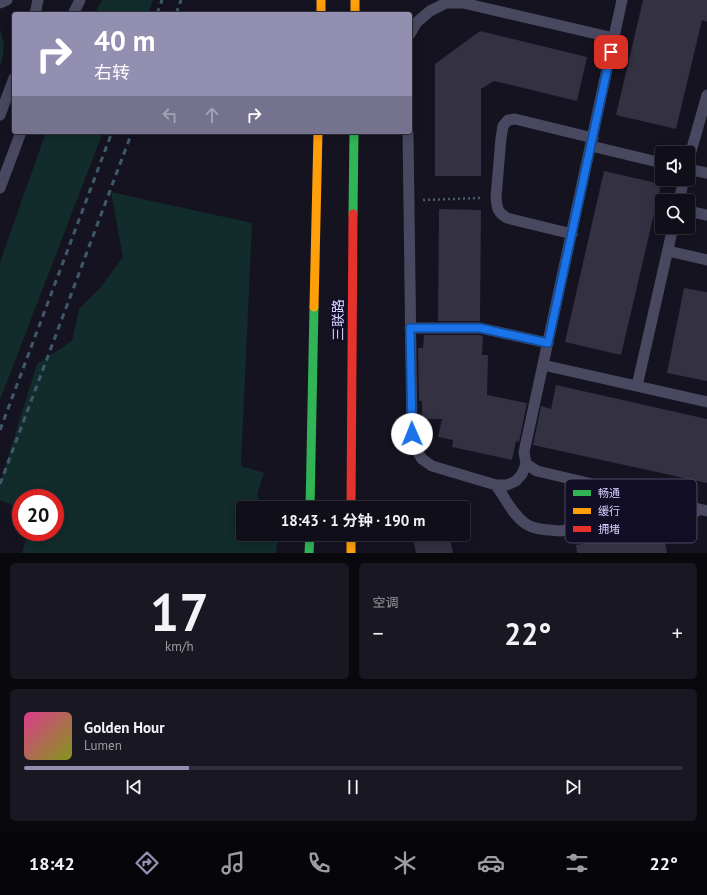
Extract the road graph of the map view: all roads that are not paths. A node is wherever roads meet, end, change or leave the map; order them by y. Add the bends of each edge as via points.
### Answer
1 (7, 0) edge
2 (38, 0) edge
3 (80, 0) edge
4 (321, 0) edge
5 (355, 0) edge
6 (622, 0) edge
7 (0, 3) edge
8 (35, 12) edge
9 (74, 12) edge
10 (320, 12) edge
11 (355, 12) edge
12 (412, 31) edge
13 (614, 38) junction
14 (12, 83) edge
15 (707, 95) edge
16 (0, 115) edge
17 (20, 134) edge
18 (318, 134) edge
19 (354, 134) edge
20 (408, 134) edge
21 (592, 142) junction
22 (693, 146) edge
23 (655, 161) edge
24 (695, 170) edge
25 (707, 173) edge
26 (0, 188) edge
27 (695, 212) edge
28 (707, 215) edge
29 (572, 234) junction
30 (672, 234) edge
31 (668, 251) junction
32 (707, 260) edge
33 (410, 328) junction
34 (548, 343) junction
35 (543, 365) junction
36 (637, 386) junction
37 (707, 402) edge
38 (526, 464) junction
39 (571, 479) edge
40 (496, 485) junction
41 (310, 501) edge
42 (351, 501) edge
43 (565, 530) edge
44 (310, 541) edge
45 (351, 541) edge
46 (309, 553) edge
47 (351, 553) edge

1 - 7 lane
2 - 8 lane
3 - 9 lane
4 - 10 street
5 - 11 street
6 - 13 lane
12 - 13 lane via 417,22 430,11 446,3 463,3
13 - 21 lane
14 - 16 lane
15 - 22 lane
17 - 26 lane
18 - 41 street
19 - 42 street, 三联路
20 - 33 lane
21 - 23 lane
21 - 29 lane
21 - 29 lane via 515,119 508,120 503,126 496,197 500,214
24 - 25 lane
27 - 28 lane
29 - 34 lane
30 - 31 lane
31 - 32 lane
31 - 36 lane
33 - 34 lane via 480,328
33 - 40 lane via 412,434 415,448 422,459 432,466
34 - 35 lane
35 - 36 lane
35 - 38 lane via 524,452
36 - 37 lane
38 - 39 lane via 537,471
38 - 40 lane via 516,481 508,485
40 - 43 lane via 527,525 542,530
44 - 46 street
45 - 47 street

